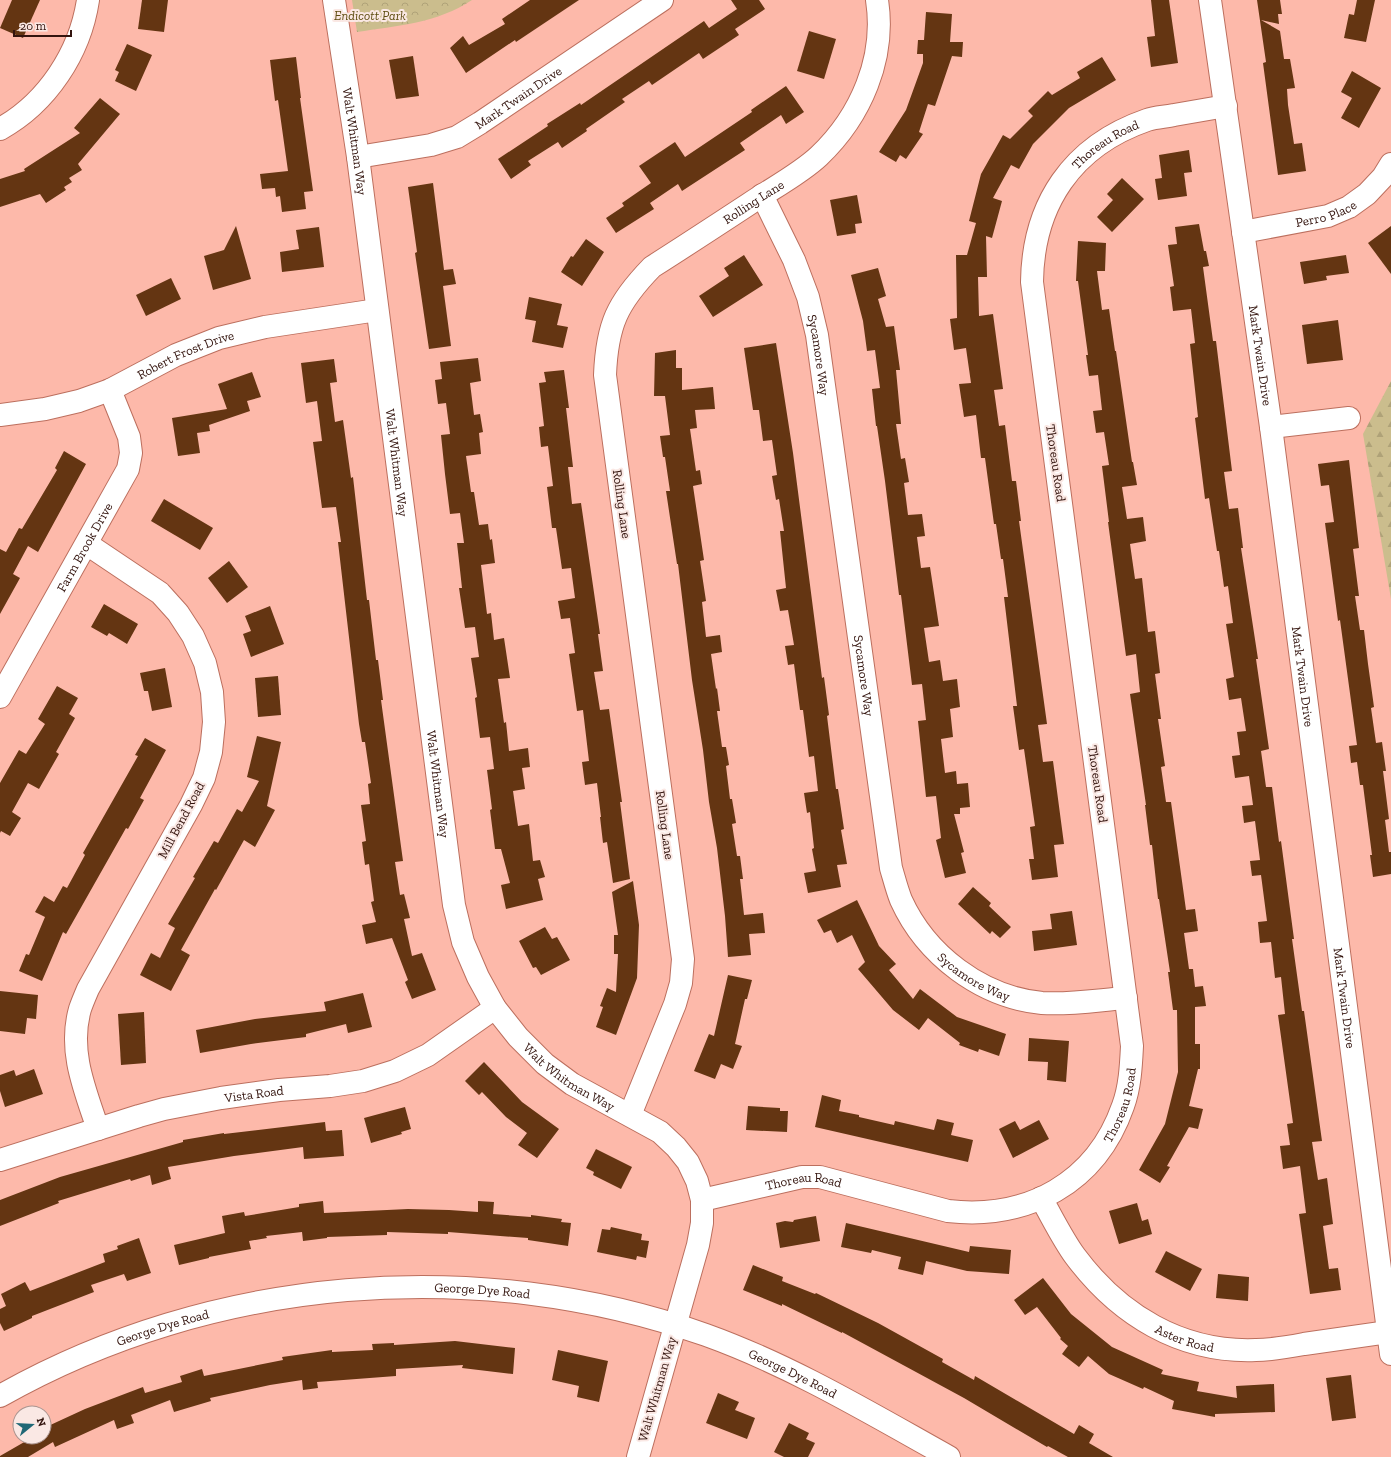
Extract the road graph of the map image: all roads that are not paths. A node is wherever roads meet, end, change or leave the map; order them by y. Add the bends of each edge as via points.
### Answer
1 (88, 0) edge
2 (334, 0) edge
3 (662, 0) edge
4 (877, 0) edge
5 (1210, 0) edge
6 (1226, 106) junction
7 (0, 129) edge
8 (358, 157) junction
9 (1391, 164) edge
10 (762, 195) junction
11 (1243, 232) junction
12 (377, 310) junction
13 (110, 390) junction
14 (0, 415) edge
15 (1349, 418) dead end
16 (1271, 427) junction
17 (87, 544) junction
18 (0, 697) edge
19 (1126, 998) junction
20 (495, 1008) junction
21 (630, 1115) junction
22 (98, 1129) junction
23 (0, 1160) edge
24 (1041, 1198) junction
25 (702, 1200) junction
26 (675, 1325) junction
27 (1388, 1332) junction
28 (1391, 1354) edge
29 (0, 1396) edge
30 (638, 1457) edge
31 (949, 1457) edge

1 - 7 street via 71,55 54,82 34,105
2 - 8 street, Walt Whitman Way
3 - 8 street, Mark Twain Drive via 457,137 431,145
4 - 10 street, Rolling Lane via 879,29 876,57 857,109 818,157
5 - 6 street, Mark Twain Drive
6 - 11 street, Mark Twain Drive
6 - 19 street, Thoreau Road via 1149,120 1123,130 1099,144 1079,160 1060,184 1046,208 1032,260 1032,282
8 - 12 street, Walt Whitman Way
9 - 11 street, Perro Place via 1367,194 1349,207 1328,216
10 - 19 street, Sycamore Way via 794,260 808,297 817,335 891,868 901,900 917,929 936,952 982,986 1040,1003
10 - 21 street, Rolling Lane via 652,267 622,302 612,325 606,349 605,375 683,959 681,983 675,1004
11 - 16 street, Mark Twain Drive
12 - 13 street, Robert Frost Drive via 265,326 219,338 176,355
12 - 20 street, Walt Whitman Way via 454,905 463,942
13 - 14 street, Robert Frost Drive via 80,401
13 - 17 street, Farm Brook Drive via 129,437 131,453 128,469
15 - 16 street
16 - 27 street, Mark Twain Drive
17 - 18 street, Farm Brook Drive
17 - 22 street, Mill Bend Road via 160,593 178,613 193,636 205,663 212,692 214,722 211,752 204,778 88,989 80,1010 76,1035 77,1060 82,1084
19 - 24 street, Thoreau Road via 1132,1046 1130,1076 1124,1105 1112,1133 1098,1155 1080,1173
20 - 21 street, Walt Whitman Way via 518,1037 545,1064 572,1084
20 - 22 street, Vista Road via 428,1055 395,1072 376,1078 330,1086 221,1098 158,1111
21 - 25 street, Walt Whitman Way via 660,1132 676,1147 688,1162
22 - 23 street, Vista Road
24 - 25 street, Thoreau Road via 1019,1207 994,1212 963,1213 820,1177 802,1177
24 - 27 street, Aster Road via 1074,1255 1095,1280 1119,1303 1164,1332 1197,1344 1228,1350 1256,1350
25 - 26 street, Walt Whitman Way via 699,1238
26 - 29 street, George Dye Road via 606,1307 546,1296 486,1289 366,1288 246,1304 188,1319 130,1337 74,1359
26 - 30 street, Walt Whitman Way
26 - 31 street, George Dye Road via 763,1358 818,1384
27 - 28 street, Mark Twain Drive

